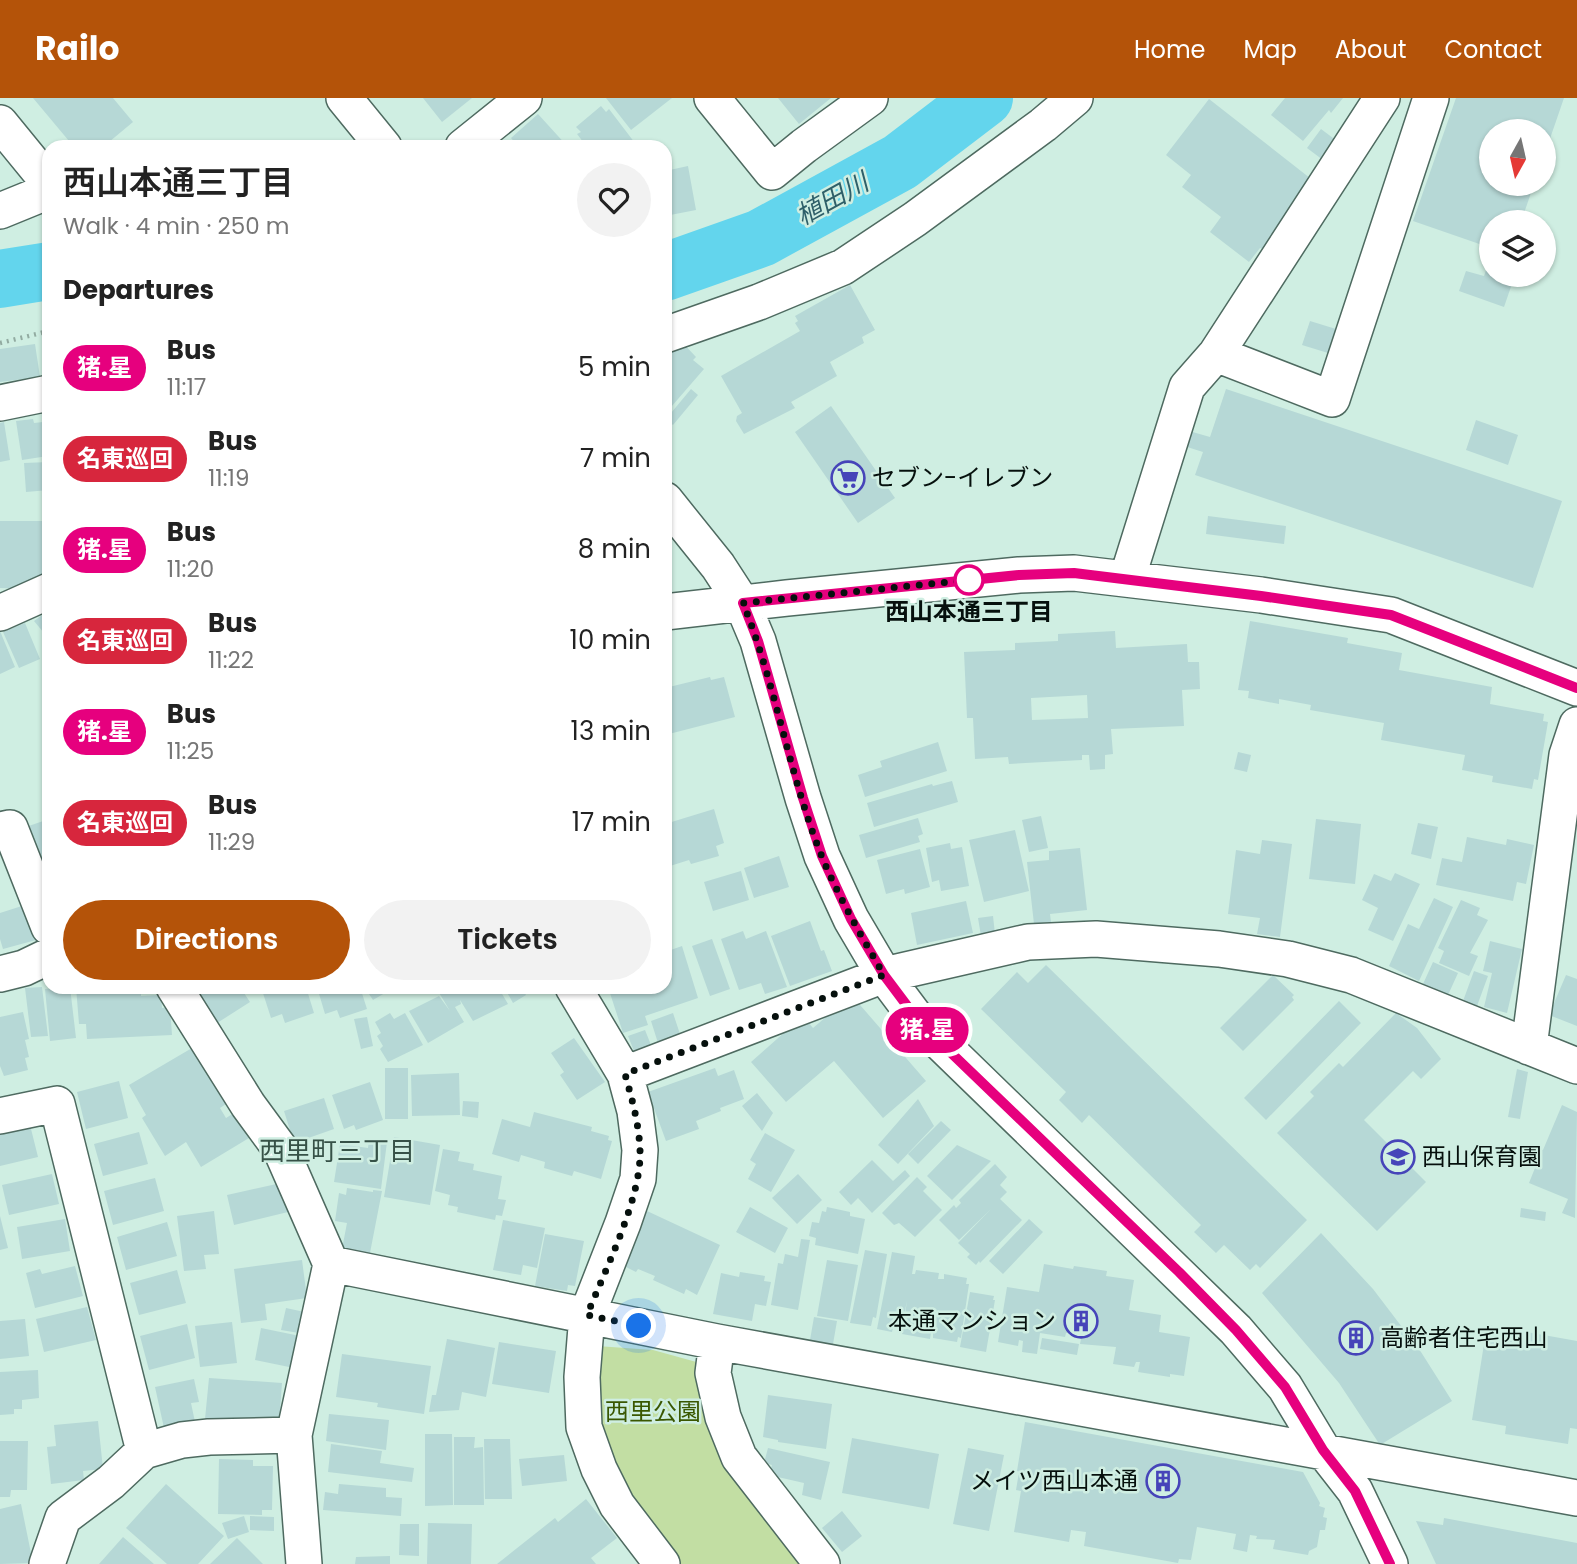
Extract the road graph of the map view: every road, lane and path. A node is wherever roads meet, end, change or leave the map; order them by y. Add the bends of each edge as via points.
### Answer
1 (344, 98) edge
2 (524, 98) edge
3 (712, 98) edge
4 (870, 98) edge
5 (1075, 98) edge
6 (1382, 98) edge
7 (1393, 98) edge
8 (1430, 102) edge
9 (0, 123) edge
10 (378, 140) edge
11 (472, 140) edge
12 (42, 174) edge
13 (42, 194) edge
14 (0, 211) edge
15 (42, 333) edge
16 (672, 333) edge
17 (0, 343) edge
18 (1216, 354) junction
19 (42, 394) edge
20 (0, 403) edge
21 (672, 509) edge
22 (1127, 579) junction
23 (42, 594) edge
24 (743, 603) junction
25 (672, 611) edge
26 (0, 613) edge
27 (1577, 688) edge
28 (1577, 725) edge
29 (0, 830) edge
30 (42, 909) edge
31 (42, 959) edge
32 (0, 974) edge
33 (884, 975) junction
34 (178, 994) edge
35 (577, 994) edge
36 (1529, 1046) junction
37 (1577, 1066) edge
38 (625, 1074) junction
39 (0, 1116) edge
40 (331, 1264) junction
41 (587, 1315) junction
42 (717, 1342) junction
43 (293, 1435) junction
44 (1323, 1450) junction
45 (144, 1451) junction
46 (1577, 1498) edge
47 (47, 1564) edge
48 (304, 1564) edge
49 (662, 1564) edge
50 (822, 1564) edge
51 (1390, 1564) edge

1 - 10 street
2 - 11 street
3 - 4 street via 772,172
5 - 16 street via 915,219 842,267
6 - 18 street
7 - 8 street
8 - 18 street via 1332,398
9 - 12 street
13 - 14 street
15 - 17 path
18 - 22 street via 1187,387
19 - 20 street
21 - 24 street
22 - 24 street via 1074,573 1019,575
22 - 27 street via 1391,615
23 - 26 street
24 - 25 street
24 - 33 street via 822,856
28 - 36 street via 1567,755
29 - 30 street via 10,828
31 - 32 street
33 - 36 street via 1028,942 1096,939 1220,949 1351,975
33 - 38 street
33 - 44 street via 920,1023 1236,1330 1285,1387
34 - 40 street via 281,1150
35 - 38 street
36 - 37 street
38 - 41 street via 640,1150 638,1179
39 - 45 street via 57,1104
40 - 41 street
40 - 43 street
41 - 42 street
41 - 49 street via 584,1427 617,1505
42 - 44 street
42 - 50 street via 713,1373 723,1417 740,1457
43 - 45 street via 209,1437
43 - 48 street
44 - 46 street
44 - 51 street via 1355,1491
45 - 47 street via 63,1518

